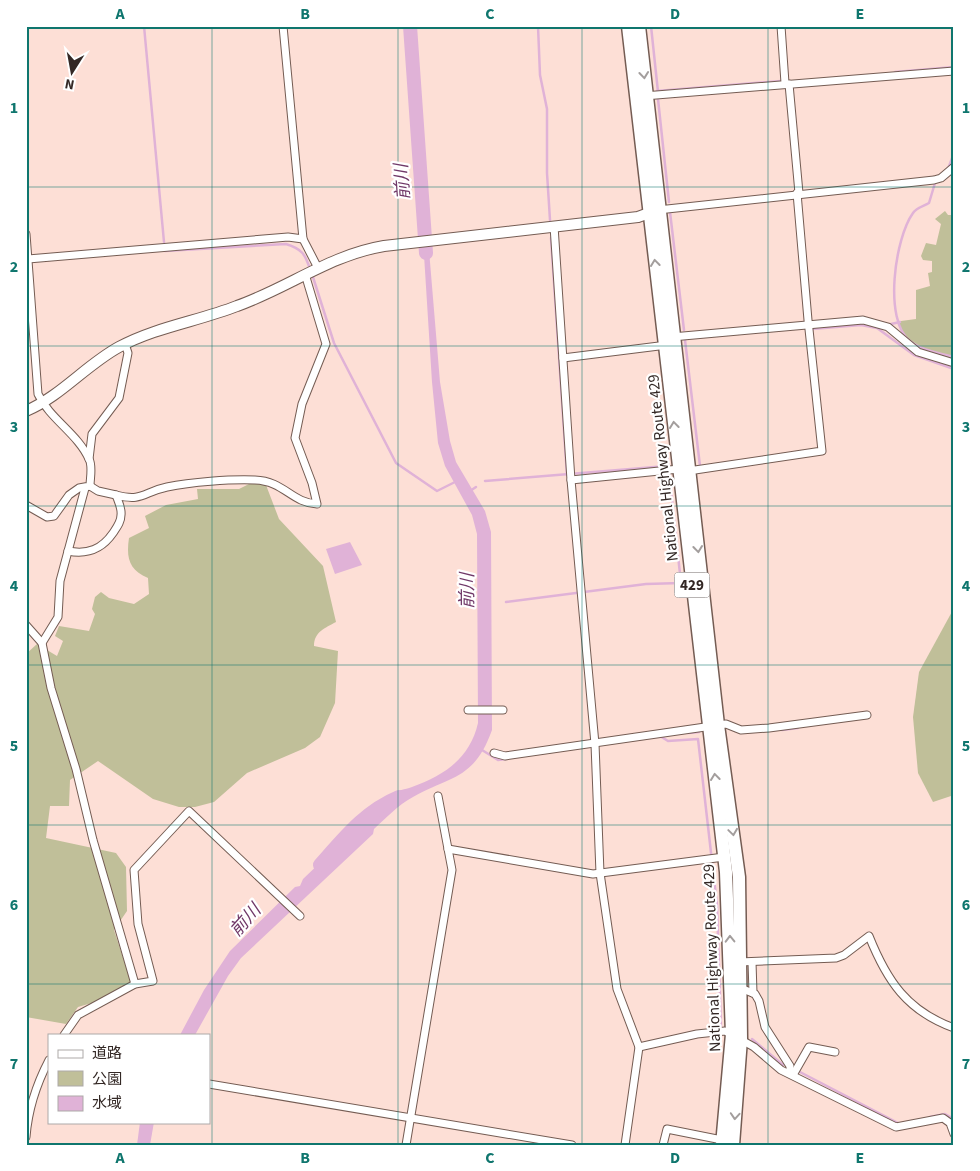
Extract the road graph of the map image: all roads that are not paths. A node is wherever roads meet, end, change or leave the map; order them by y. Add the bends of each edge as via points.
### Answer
1 (283, 26) edge
2 (628, 26) edge
3 (639, 26) edge
4 (781, 26) edge
5 (954, 71) edge
6 (787, 84) junction
7 (642, 96) junction
8 (954, 167) edge
9 (798, 193) junction
10 (654, 211) junction
11 (554, 226) junction
12 (26, 234) edge
13 (303, 239) junction
14 (28, 259) junction
15 (311, 271) junction
16 (808, 325) junction
17 (670, 341) junction
18 (125, 344) junction
19 (563, 358) junction
20 (954, 363) edge
21 (43, 404) junction
22 (26, 412) edge
23 (89, 459) junction
24 (676, 470) junction
25 (571, 477) junction
26 (87, 487) junction
27 (116, 495) junction
28 (26, 505) edge
29 (68, 551) junction
30 (26, 625) edge
31 (42, 643) junction
32 (469, 710) dead end
33 (502, 710) dead end
34 (867, 715) dead end
35 (714, 726) junction
36 (594, 745) junction
37 (494, 753) dead end
38 (438, 796) dead end
39 (448, 849) junction
40 (716, 858) junction
41 (600, 874) junction
42 (299, 915) dead end
43 (741, 962) junction
44 (135, 984) junction
45 (742, 988) junction
46 (954, 1028) edge
47 (65, 1034) edge
48 (736, 1037) junction
49 (639, 1047) junction
50 (835, 1052) dead end
51 (48, 1062) edge
52 (792, 1074) junction
53 (210, 1084) edge
54 (411, 1117) junction
55 (954, 1134) edge
56 (26, 1137) edge
57 (726, 1143) edge
58 (406, 1145) edge
59 (572, 1145) edge
60 (625, 1145) edge
61 (663, 1145) edge

1 - 13 street
2 - 7 highway, National Highway Route 429 / 429
3 -> 7 highway, National Highway Route 429 / 429
4 - 6 street
5 - 6 street
6 - 7 street
6 - 9 street
7 - 10 highway, National Highway Route 429 / 429
8 - 9 street via 934,180
9 - 10 street
9 - 16 street
10 - 11 street via 638,217
10 - 17 highway, National Highway Route 429 / 429
11 - 15 street via 358,251
11 - 19 street
12 - 14 street
13 - 14 street via 288,237
13 - 15 street
14 - 21 street via 38,394
15 - 18 street via 239,306
15 - 27 street via 326,344 302,404 295,438 317,504 306,504 278,484 253,480 166,488 138,498
16 - 17 street
16 - 20 street via 864,320 881,323 918,352
16 - 24 street via 822,451
17 - 19 street
17 - 24 highway, National Highway Route 429 / 429
18 - 21 street via 99,359
18 - 23 street via 128,353 118,398 92,434
19 - 25 street
21 - 22 street
21 - 23 street
23 - 26 street
24 - 25 street
24 - 35 highway, National Highway Route 429 / 429
25 - 36 street
26 - 27 street
26 - 28 street via 69,495 54,516 47,517
26 - 29 street
27 - 29 street via 122,513 108,540 86,553
29 - 31 street via 60,581 58,617
30 - 31 street
31 - 44 street via 51,688
32 - 33 street
34 - 35 street via 741,730 726,724
35 - 36 street
40 -> 35 highway, National Highway Route 429 / 429
35 -> 43 highway, National Highway Route 429 / 429 via 739,877
36 - 37 street via 505,756
36 - 41 street
38 - 39 street
39 - 41 street
39 - 54 street via 452,870
40 - 41 street
43 -> 40 highway, National Highway Route 429 / 429
41 - 49 street via 617,990
42 - 44 street via 189,811 134,870 138,924 153,981
43 - 45 highway, National Highway Route 429 / 429
43 - 46 street via 836,958 869,936 885,971 911,1005 924,1015
44 - 47 street via 78,1015
45 - 48 highway, National Highway Route 429 / 429
45 - 52 street via 759,1001 765,1027
48 - 49 street via 725,1031
48 - 52 street via 754,1047 781,1070
48 - 57 highway, National Highway Route 429 / 429
49 - 60 street
50 - 52 street via 809,1047
51 - 56 street via 42,1073
52 - 55 street via 896,1127 942,1118 950,1123
53 - 54 street
54 - 58 street
54 - 59 street
57 - 61 street via 667,1129

